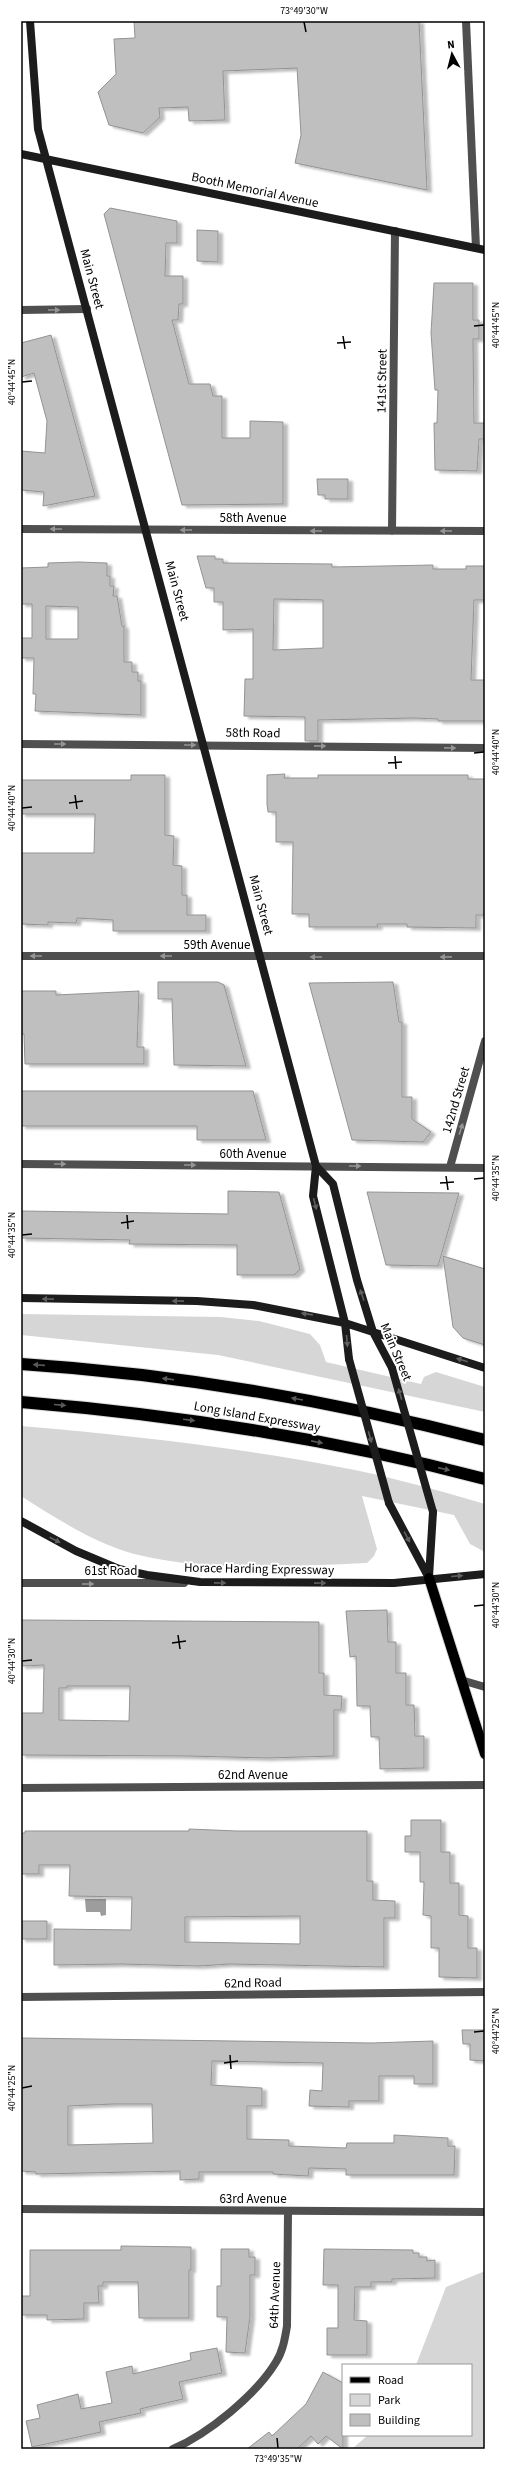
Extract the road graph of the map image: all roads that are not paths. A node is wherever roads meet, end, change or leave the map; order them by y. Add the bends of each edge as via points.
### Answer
1 (30, 21) edge
2 (466, 21) edge
3 (21, 154) edge
4 (45, 158) junction
5 (395, 231) junction
6 (476, 248) junction
7 (485, 250) edge
8 (87, 309) junction
9 (21, 310) edge
10 (21, 529) edge
11 (146, 530) junction
12 (485, 530) edge
13 (392, 531) junction
14 (21, 744) edge
15 (205, 745) junction
16 (485, 748) edge
17 (21, 956) edge
18 (485, 956) edge
19 (261, 957) junction
20 (485, 1040) edge
21 (21, 1164) edge
22 (316, 1166) junction
23 (450, 1167) junction
24 (485, 1168) edge
25 (21, 1298) edge
26 (345, 1323) junction
27 (373, 1332) junction
28 (21, 1364) edge
29 (485, 1368) edge
30 (21, 1402) edge
31 (485, 1440) edge
32 (485, 1479) edge
33 (21, 1521) edge
34 (485, 1574) edge
35 (429, 1578) junction
36 (200, 1582) junction
37 (21, 1583) edge
38 (461, 1680) junction
39 (485, 1687) edge
40 (485, 1754) edge
41 (485, 1785) edge
42 (21, 1788) edge
43 (485, 1992) edge
44 (21, 1997) edge
45 (21, 2209) edge
46 (288, 2211) junction
47 (485, 2212) edge
48 (173, 2449) edge

1 - 4 main road, Main Street via 35,112
2 - 6 street
3 - 4 main road, Booth Memorial Avenue
4 - 5 main road, Booth Memorial Avenue
4 - 8 main road, Main Street
5 - 6 main road, Booth Memorial Avenue
5 - 13 street, 141st Street
6 - 7 main road, Booth Memorial Avenue
9 -> 8 street
8 - 11 main road, Main Street
11 -> 10 street, 58th Avenue
13 -> 11 street, 58th Avenue
11 - 15 main road, Main Street
12 -> 13 street, 58th Avenue
14 -> 15 street, 58th Road
15 -> 16 street, 58th Road
15 - 19 main road, Main Street
19 -> 17 street, 59th Avenue
18 -> 19 street, 59th Avenue
19 - 22 main road, Main Street
23 -> 20 street, 142nd Street
21 -> 22 street, 60th Avenue
22 -> 23 street, 60th Avenue
22 -> 26 main road, Main Street via 313,1196
27 -> 22 main road, Main Street via 333,1184
23 - 24 street, 60th Avenue
26 -> 25 main road via 278,1309 225,1302
26 - 27 main road
26 -> 35 main road, Main Street, bridge via 349,1359 389,1503
29 -> 27 main road
35 -> 27 main road, Main Street, bridge via 433,1512 392,1368
31 -> 28 highway, Long Island Expressway via 382,1415 246,1390 116,1372
30 -> 32 highway, Long Island Expressway via 209,1422 343,1447
33 -> 36 main road, Horace Harding Expressway via 76,1551 119,1568 147,1575
35 -> 34 main road, Horace Harding Expressway
36 -> 35 main road, Horace Harding Expressway via 394,1582
35 - 38 main road, Main Street
37 -> 36 street, 61st Road
38 - 39 street
38 - 40 main road, Main Street
41 - 42 street, 62nd Avenue
43 - 44 street, 62nd Road
45 - 46 street, 63rd Avenue
46 - 47 street, 63rd Avenue
46 - 48 street, 64th Avenue via 287,2326 284,2344 277,2361 251,2393 185,2444

